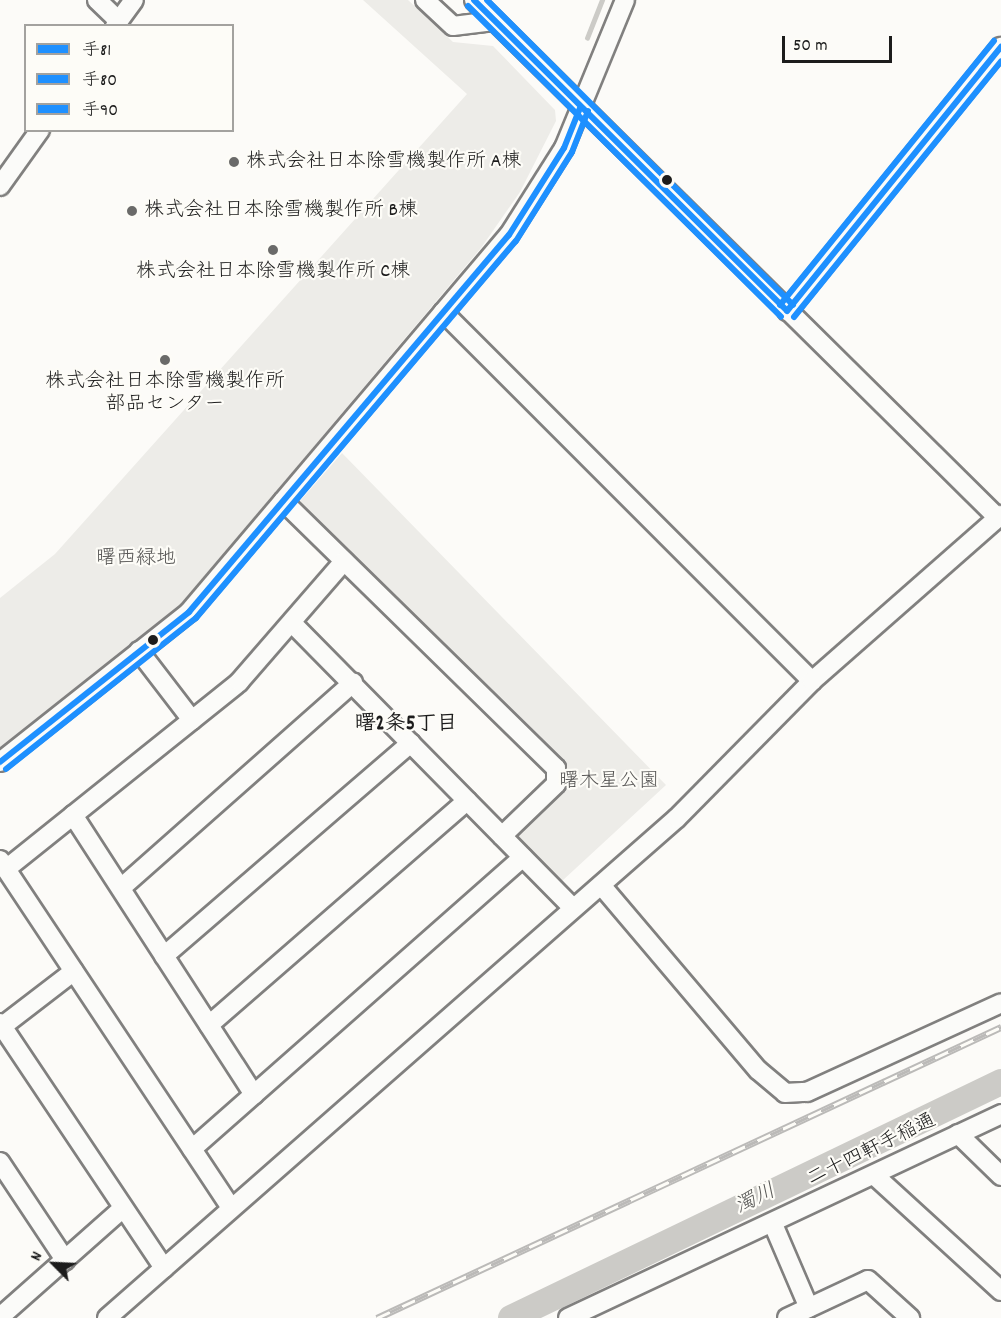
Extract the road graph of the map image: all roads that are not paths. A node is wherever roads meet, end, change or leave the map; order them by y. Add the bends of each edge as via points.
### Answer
1 (97, 0) edge
2 (134, 0) edge
3 (425, 0) edge
4 (474, 0) edge
5 (625, 0) edge
6 (494, 21) junction
7 (117, 23) edge
8 (1001, 47) edge
9 (580, 108) junction
10 (39, 132) edge
11 (0, 186) edge
12 (787, 311) junction
13 (443, 312) junction
14 (283, 501) junction
15 (999, 516) edge
16 (344, 561) junction
17 (292, 622) junction
18 (139, 651) junction
19 (812, 681) junction
20 (353, 683) junction
21 (192, 720) junction
22 (411, 743) junction
23 (0, 762) edge
24 (466, 801) junction
25 (73, 815) junction
26 (502, 836) junction
27 (523, 857) junction
28 (3, 864) edge
29 (601, 885) junction
30 (121, 888) junction
31 (573, 908) junction
32 (164, 956) junction
33 (74, 971) junction
34 (1001, 1003) edge
35 (209, 1025) junction
36 (1, 1026) edge
37 (254, 1095) junction
38 (1001, 1114) edge
39 (958, 1134) junction
40 (192, 1149) junction
41 (0, 1162) edge
42 (874, 1174) junction
43 (1001, 1176) edge
44 (123, 1208) junction
45 (231, 1208) junction
46 (773, 1224) junction
47 (65, 1260) junction
48 (164, 1268) junction
49 (1001, 1291) edge
50 (809, 1308) junction
51 (0, 1317) edge
52 (107, 1318) edge
53 (568, 1318) edge
54 (787, 1318) edge
55 (910, 1318) edge

1 - 7 street
2 - 7 street
3 - 6 street via 453,26
4 - 6 street
5 - 9 street
6 - 9 street
8 - 12 street
9 - 12 street
9 - 13 street via 543,184 509,235
10 - 11 street
12 - 15 street
13 - 14 street
13 - 19 street
14 - 16 street
14 - 18 street via 189,612
15 - 19 street
16 - 17 street
16 - 26 street via 556,768 556,784
17 - 20 street
17 - 21 street via 239,682
18 - 21 street
18 - 23 street
19 - 29 street via 677,818
20 - 22 street
20 - 30 street
21 - 25 street
22 - 24 street
22 - 32 street
24 - 26 street
24 - 35 street
25 - 28 street
25 - 30 street
26 - 27 street
27 - 31 street
27 - 37 street
28 - 33 street
29 - 31 street
29 - 34 street via 768,1081 785,1093 807,1092
30 - 32 street
31 - 45 street
32 - 35 street
33 - 36 street
33 - 40 street
35 - 37 street
36 - 44 street
37 - 40 street
38 - 39 street, 二十四軒手稲通
39 - 42 street, 二十四軒手稲通
39 - 43 street
40 - 45 street
41 - 47 street
42 - 46 street, 二十四軒手稲通
42 - 49 street
44 - 47 street
44 - 48 street
45 - 48 street
46 - 50 street
46 - 53 street, 二十四軒手稲通
47 - 51 street
48 - 52 street
50 - 54 street
50 - 55 street via 868,1280

